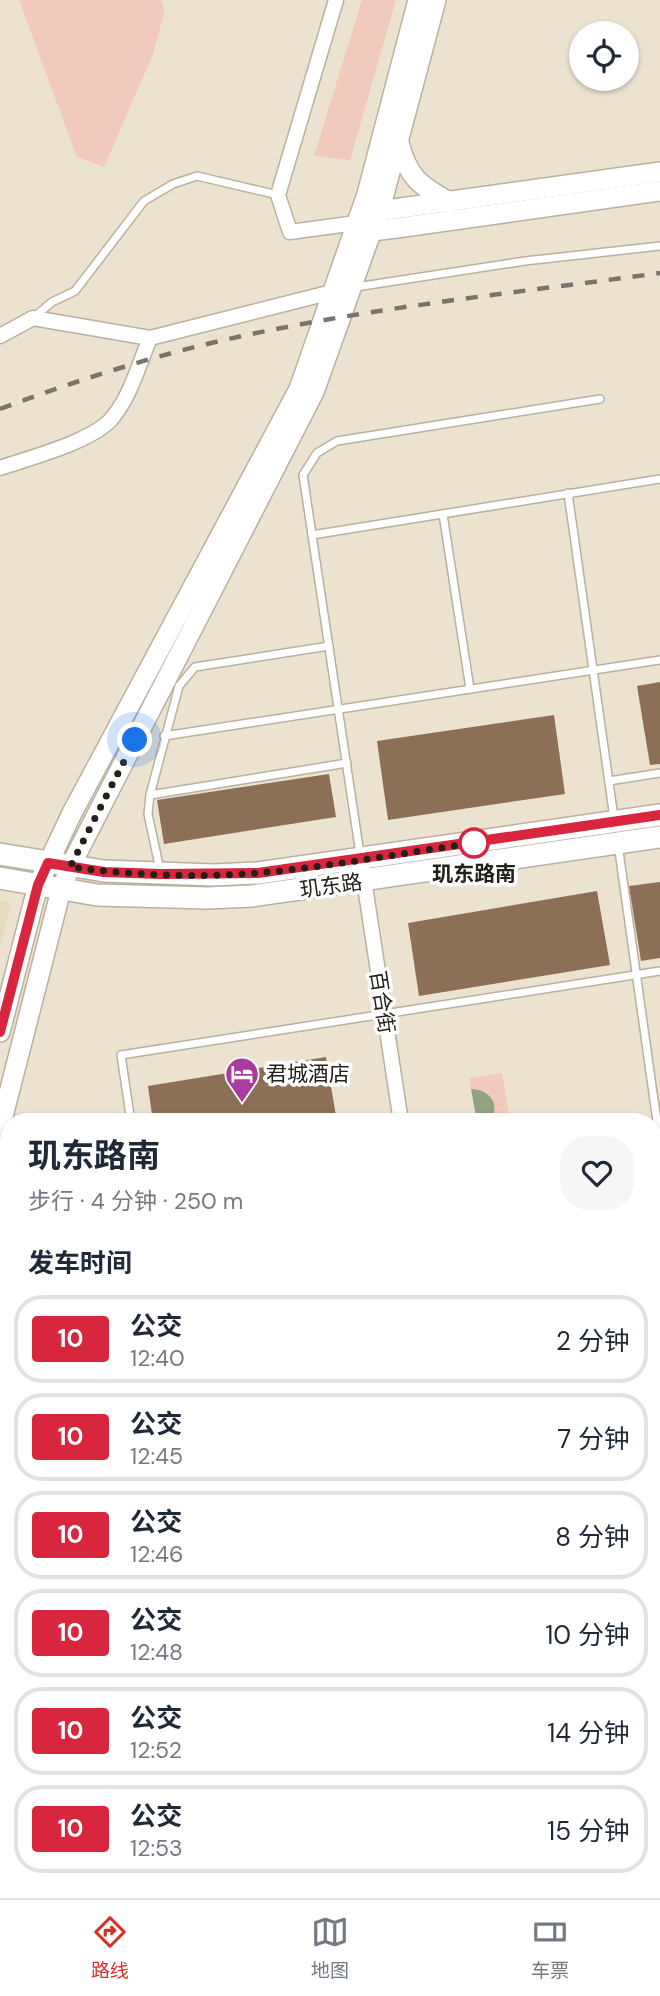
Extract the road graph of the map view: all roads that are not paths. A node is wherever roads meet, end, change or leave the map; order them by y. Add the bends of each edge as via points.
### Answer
1 (336, 0) edge
2 (418, 0) edge
3 (436, 0) edge
4 (399, 142) junction
5 (660, 172) edge
6 (660, 191) edge
7 (278, 195) junction
8 (449, 202) junction
9 (379, 211) junction
10 (364, 227) junction
11 (660, 246) edge
12 (342, 290) junction
13 (33, 318) junction
14 (0, 336) edge
15 (150, 338) junction
16 (600, 399) dead end
17 (0, 468) edge
18 (660, 479) edge
19 (568, 493) junction
20 (443, 514) junction
21 (312, 535) junction
22 (329, 646) junction
23 (660, 660) edge
24 (593, 670) junction
25 (470, 689) junction
26 (338, 709) junction
27 (164, 736) junction
28 (347, 763) junction
29 (660, 773) edge
30 (609, 780) junction
31 (150, 795) junction
32 (660, 816) edge
33 (616, 832) junction
34 (660, 836) edge
35 (0, 854) edge
36 (361, 860) junction
37 (48, 863) junction
38 (70, 867) junction
39 (161, 874) junction
40 (0, 878) edge
41 (364, 881) junction
42 (38, 885) junction
43 (61, 890) junction
44 (660, 971) edge
45 (636, 975) junction
46 (384, 1014) junction
47 (0, 1032) edge
48 (4, 1113) edge
49 (130, 1113) edge
50 (400, 1113) edge
51 (656, 1113) edge

1 - 7 street
2 - 10 street via 367,194
3 - 4 street
4 - 8 street via 413,179
4 - 9 street
5 - 8 street
6 - 10 street
7 - 10 street via 290,232
7 - 13 lane via 197,176 173,184 144,201 75,291
8 - 9 street
9 - 10 street
10 - 12 street
11 - 12 lane via 525,261
12 - 15 street
12 - 37 street via 299,389
12 - 38 street via 314,392
13 - 14 street
13 - 15 street
15 - 17 street via 125,398 100,430
16 - 21 lane via 337,441 317,453 303,475
18 - 19 lane
19 - 20 lane
19 - 24 lane
20 - 21 lane
20 - 25 lane
21 - 22 lane
22 - 26 lane
22 - 27 lane via 195,667 179,686
23 - 24 lane
24 - 25 lane
24 - 30 lane
25 - 26 lane
26 - 27 lane
26 - 28 lane
27 - 31 lane
28 - 31 lane
28 - 36 lane
29 - 30 lane
30 - 33 lane
31 - 39 lane via 148,814
32 - 33 main road, 玑东路
33 - 34 main road, 玑东路
33 - 36 main road, 玑东路
33 - 41 main road, 玑东路
33 - 45 lane
35 - 37 main road, 玑东路
36 - 39 main road, 玑东路 via 258,873
36 - 41 street, 百合街
37 - 38 main road, 玑东路
37 - 42 street
38 - 39 main road, 玑东路
38 - 43 street
40 - 42 main road, 玑东路
41 - 43 main road, 玑东路 via 207,898
41 - 46 street, 百合街
42 - 43 main road, 玑东路
42 - 47 street
43 - 48 street
44 - 45 lane
45 - 46 lane
45 - 51 lane
46 - 49 lane via 121,1055
46 - 50 street, 百合街

